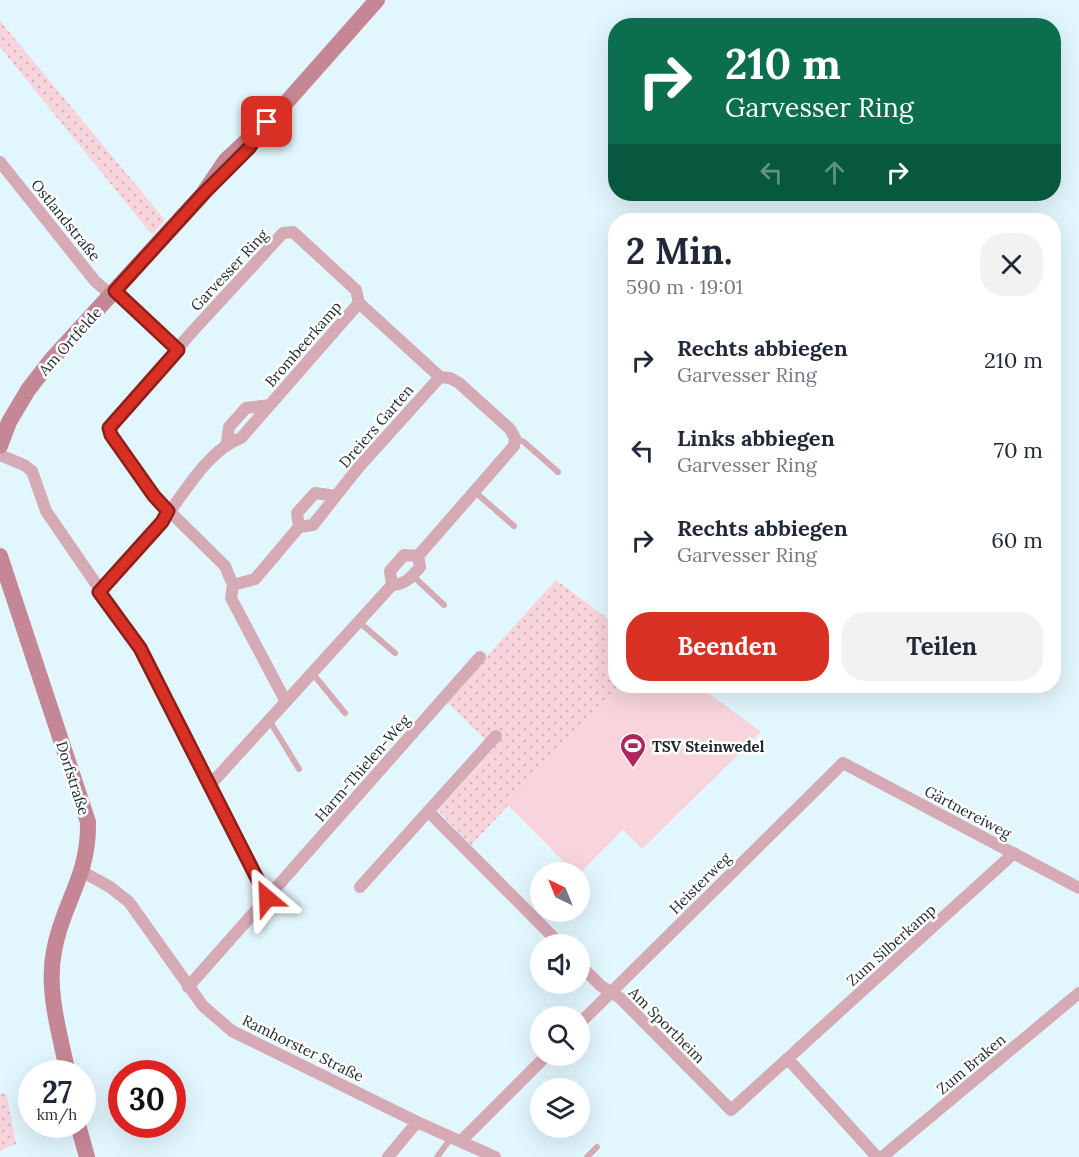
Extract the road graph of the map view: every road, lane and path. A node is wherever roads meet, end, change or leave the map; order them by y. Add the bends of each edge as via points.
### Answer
1 (377, 0) edge
2 (0, 162) edge
3 (113, 293) junction
4 (359, 303) junction
5 (178, 350) junction
6 (440, 377) junction
7 (515, 438) junction
8 (0, 446) edge
9 (0, 454) edge
10 (558, 472) dead end
11 (475, 492) junction
12 (336, 496) junction
13 (168, 511) junction
14 (514, 526) dead end
15 (299, 527) junction
16 (0, 556) edge
17 (417, 556) junction
18 (412, 576) junction
19 (233, 585) junction
20 (392, 585) junction
21 (99, 592) junction
22 (444, 605) dead end
23 (358, 622) junction
24 (395, 653) dead end
25 (480, 657) dead end
26 (313, 674) junction
27 (286, 702) junction
28 (345, 712) dead end
29 (268, 720) junction
30 (496, 736) dead end
31 (843, 763) joint
32 (299, 769) dead end
33 (211, 784) junction
34 (428, 811) junction
35 (1014, 853) junction
36 (83, 872) junction
37 (360, 887) dead end
38 (1079, 888) edge
39 (267, 898) junction
40 (550, 934) edge
41 (590, 975) edge
42 (188, 987) junction
43 (611, 992) junction
44 (1079, 993) edge
45 (590, 1013) edge
46 (788, 1059) junction
47 (65, 1060) edge
48 (535, 1066) edge
49 (731, 1110) joint
50 (417, 1122) junction
51 (82, 1138) edge
52 (456, 1139) junction
53 (597, 1147) dead end
54 (87, 1157) edge
55 (388, 1157) edge
56 (437, 1157) edge
57 (495, 1157) edge
58 (586, 1157) edge
59 (877, 1157) edge
60 (882, 1157) edge

1 - 3 street, Am Ortfelde via 267,122 249,148
2 - 3 street, Ostlandstraße via 95,281
3 - 5 street
3 - 8 street, Am Ortfelde via 28,390
4 - 5 street, Garvesser Ring via 356,290 293,232 283,233
4 - 6 street, Garvesser Ring
4 - 13 street, Brombeerkamp via 270,405 246,408 229,427 227,442
5 - 13 street, Garvesser Ring via 109,428
6 - 7 street, Garvesser Ring via 459,383
6 - 12 street, Dreiers Garten
7 - 10 lane, Garvesser Ring
7 - 11 street via 514,446
9 - 21 street via 32,471 46,512
11 - 14 lane
11 - 17 street
12 - 15 street, Dreiers Garten via 313,525
12 - 15 street, Dreiers Garten via 315,493 297,513
13 - 19 street, Garvesser Ring via 225,566
13 - 21 street
15 - 19 street, Dreiers Garten via 255,579
16 - 36 street, Dorfstraße via 88,822
17 - 18 street via 420,567
17 - 20 street via 404,555 390,571
18 - 20 street via 404,584
18 - 22 lane
19 - 27 street, Garvesser Ring via 231,598
20 - 23 street
21 - 33 street via 140,648
23 - 24 lane
23 - 26 street
25 - 39 street, Harm-Thielen-Weg
26 - 27 street
26 - 28 lane
27 - 29 street
29 - 32 lane
29 - 33 street
30 - 34 street
31 - 35 street, Gärtnereiweg
31 - 43 street, Heisterweg
33 - 39 street
34 - 37 street
34 - 40 street
35 - 38 street, Gärtnereiweg
35 - 46 street, Zum Silberkamp
36 - 42 street, Ramhorster Straße via 129,902
36 - 47 street, Dorfstraße via 60,928 51,973
39 - 42 street, Harm-Thielen-Weg
41 - 43 street, Am Sportheim
42 - 50 street, Ramhorster Straße via 232,1031
43 - 45 street, Heisterweg
43 - 49 street, Am Sportheim
44 - 60 street, Zum Braken
46 - 49 street, Zum Silberkamp
46 - 59 street
48 - 52 street
50 - 52 street, Ramhorster Straße
50 - 55 street
51 - 54 street
52 - 56 lane
52 - 57 street, Ramhorster Straße
53 - 58 lane

